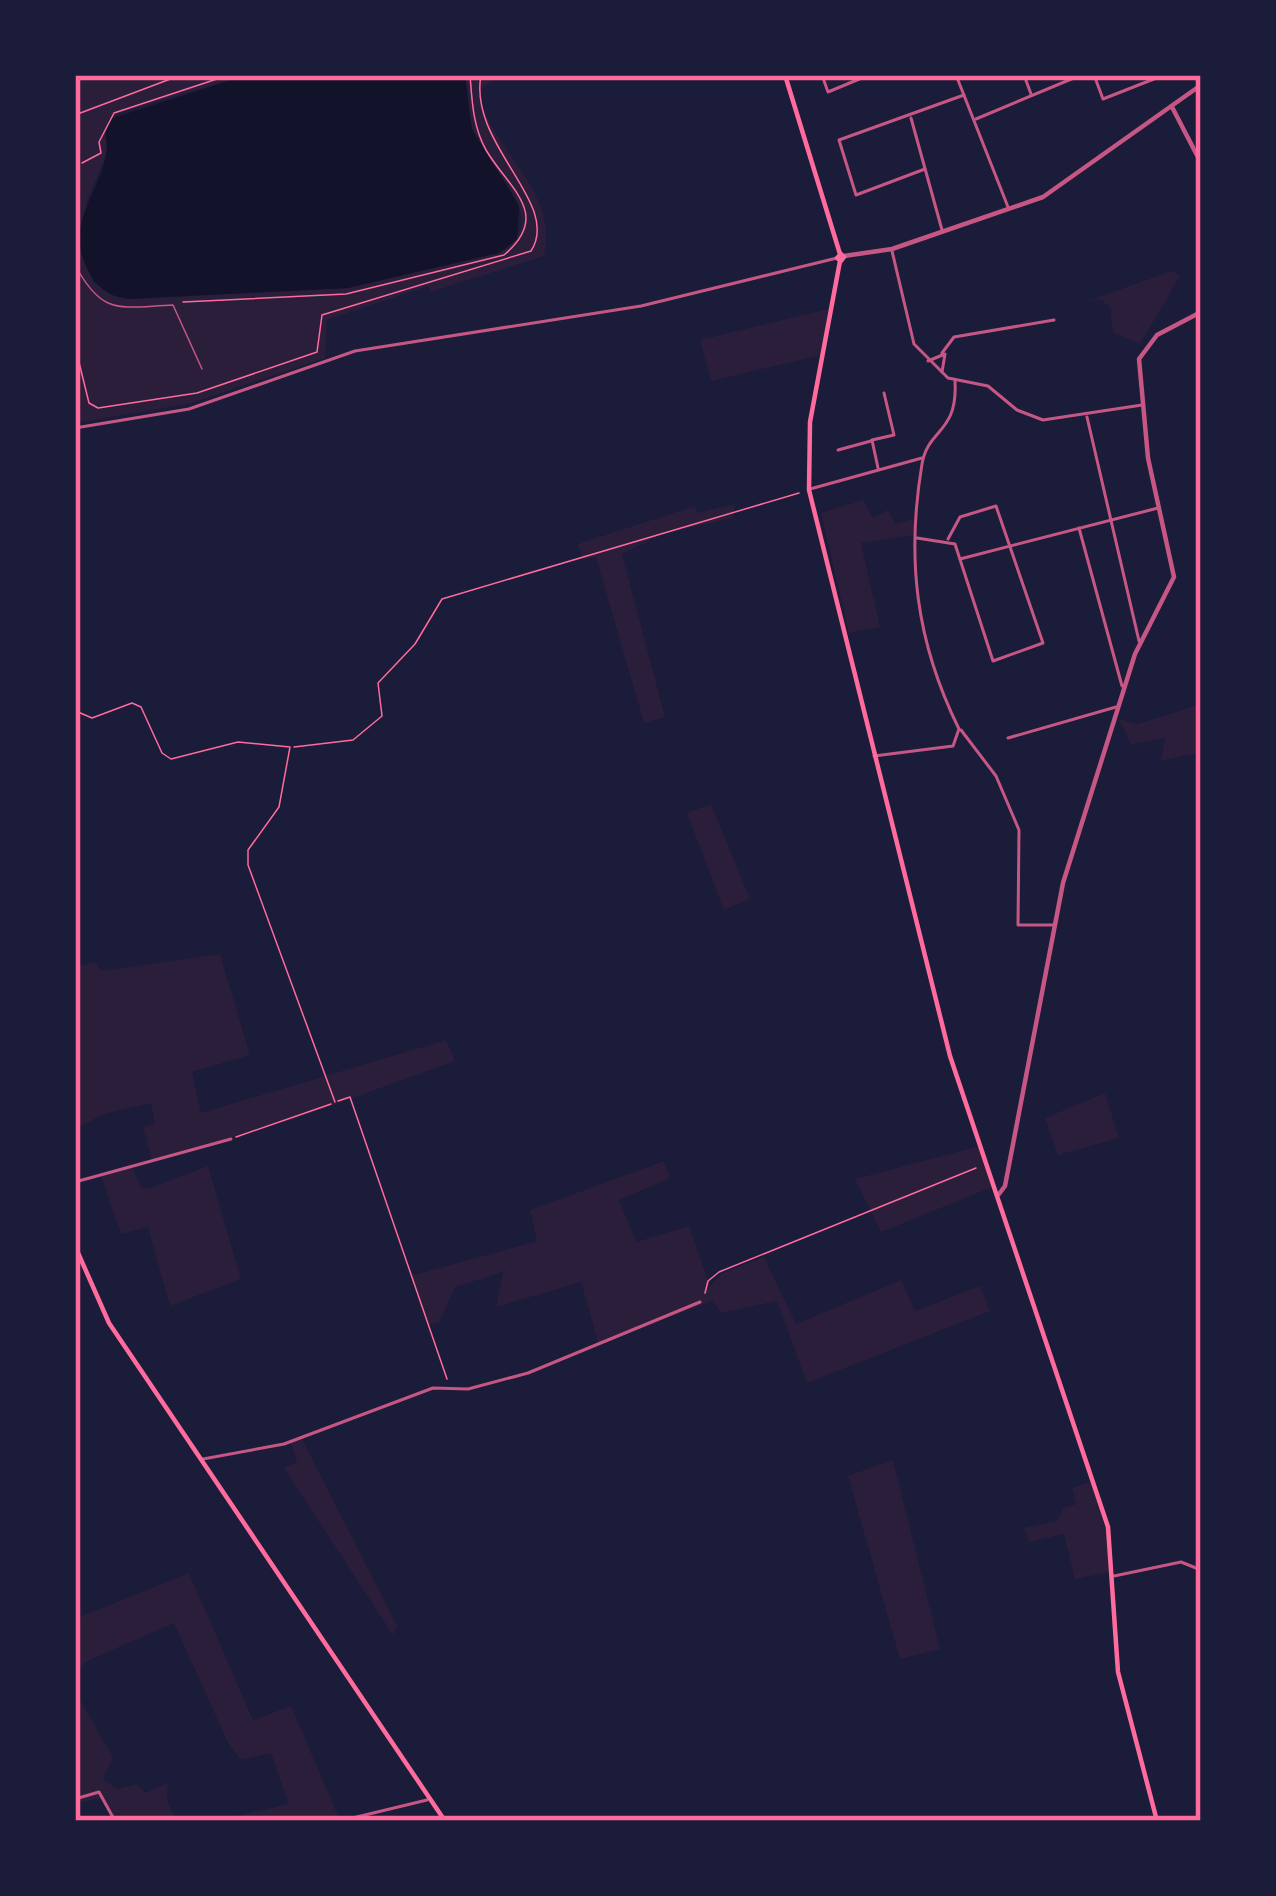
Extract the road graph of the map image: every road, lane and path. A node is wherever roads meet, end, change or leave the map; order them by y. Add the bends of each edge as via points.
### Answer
1 (181, 75) edge
2 (229, 75) edge
3 (470, 75) edge
4 (481, 75) edge
5 (785, 75) edge
6 (822, 75) edge
7 (869, 75) edge
8 (956, 75) edge
9 (1024, 75) edge
10 (1081, 75) edge
11 (1094, 75) edge
12 (1164, 75) edge
13 (1201, 85) edge
14 (964, 95) junction
15 (1032, 95) junction
16 (1172, 107) junction
17 (75, 115) edge
18 (911, 116) junction
19 (974, 120) junction
20 (1201, 164) edge
21 (75, 166) edge
22 (925, 169) junction
23 (75, 193) edge
24 (1009, 209) junction
25 (943, 233) junction
26 (892, 249) junction
27 (840, 257) junction
28 (75, 265) edge
29 (173, 305) junction
30 (1201, 311) edge
31 (1054, 320) dead end
32 (75, 346) edge
33 (942, 352) junction
34 (928, 362) junction
35 (202, 370) dead end
36 (942, 374) junction
37 (955, 380) junction
38 (884, 393) dead end
39 (1144, 405) junction
40 (1087, 415) junction
41 (75, 428) edge
42 (872, 440) junction
43 (838, 450) dead end
44 (922, 458) junction
45 (878, 470) junction
46 (808, 490) junction
47 (1160, 508) junction
48 (1108, 519) junction
49 (1078, 526) junction
50 (917, 538) junction
51 (948, 539) junction
52 (1012, 544) junction
53 (960, 559) junction
54 (1140, 644) junction
55 (1123, 687) junction
56 (75, 701) edge
57 (1117, 706) junction
58 (959, 729) junction
59 (1008, 738) dead end
60 (290, 747) junction
61 (874, 756) junction
62 (1054, 925) junction
63 (334, 1102) junction
64 (231, 1138) joint
65 (988, 1163) junction
66 (1006, 1171) junction
67 (75, 1182) edge
68 (994, 1183) junction
69 (999, 1195) junction
70 (75, 1246) edge
71 (84, 1269) junction
72 (75, 1273) edge
73 (700, 1302) joint
74 (451, 1388) junction
75 (201, 1459) junction
76 (1201, 1570) edge
77 (1114, 1576) junction
78 (75, 1799) edge
79 (428, 1800) junction
80 (115, 1821) edge
81 (340, 1821) edge
82 (445, 1821) edge
83 (1157, 1821) edge

1 - 17 path
2 - 21 path via 114,112 101,153
3 - 29 path via 476,128 524,205 527,223 504,254 346,294
4 - 32 path via 483,126 535,213 531,251 322,315 317,352 197,393 98,408 89,403
5 - 27 main road
6 - 7 street via 827,92
8 - 14 street
9 - 15 street
10 - 15 street
11 - 12 street via 1103,99
13 - 16 street
14 - 18 street
14 - 19 street
15 - 19 street
16 - 20 street
16 - 24 street via 1042,197
18 - 22 street
18 - 22 street via 839,140 856,195
19 - 24 street
21 - 23 lane
22 - 25 street
24 - 25 street
25 - 26 street
26 - 27 street
26 - 34 street via 914,344
27 - 41 street via 641,306 355,351 189,409
27 - 46 main road via 810,422
28 - 29 lane via 95,299 109,306
29 - 35 lane
30 - 39 street via 1144,348
31 - 33 street via 954,337
33 - 34 street
33 - 36 street
34 - 36 street
36 - 37 street
37 - 40 street via 988,386 1043,420
37 - 44 street via 953,418
38 - 42 street via 894,435
39 - 40 street
39 - 47 street
40 - 48 street
42 - 43 street
42 - 45 street
44 - 45 street
44 - 50 street
45 - 46 street
46 - 60 path via 442,599 378,683 382,716 353,740
46 - 61 main road
47 - 48 street
47 - 54 street via 1174,577
48 - 49 street
48 - 54 street
49 - 52 street
49 - 55 street
50 - 51 street
50 - 58 street via 916,614
51 - 52 street via 960,517 996,506
51 - 53 street
52 - 53 street
52 - 53 street via 1043,643 993,661
54 - 55 street
55 - 57 street
56 - 60 path via 92,718 132,703 142,707 171,759 238,742
57 - 59 street
57 - 62 street
58 - 61 street via 953,746
58 - 62 street via 996,776 1019,830 1018,925
60 - 63 path via 279,807 248,850 248,865
61 - 65 main road via 950,1056
62 - 66 street
63 - 64 path
63 - 74 path via 350,1097
64 - 67 street
65 - 68 main road
65 - 73 path via 719,1272
66 - 68 street
66 - 69 street
68 - 69 main road
69 - 77 main road via 1108,1528
70 - 71 main road
71 - 72 street
71 - 75 main road via 109,1323
73 - 74 street via 528,1373
74 - 75 street via 284,1444
75 - 79 main road
76 - 77 street via 1181,1562
77 - 83 main road via 1118,1672
78 - 80 street via 99,1792
79 - 81 street
79 - 82 main road

